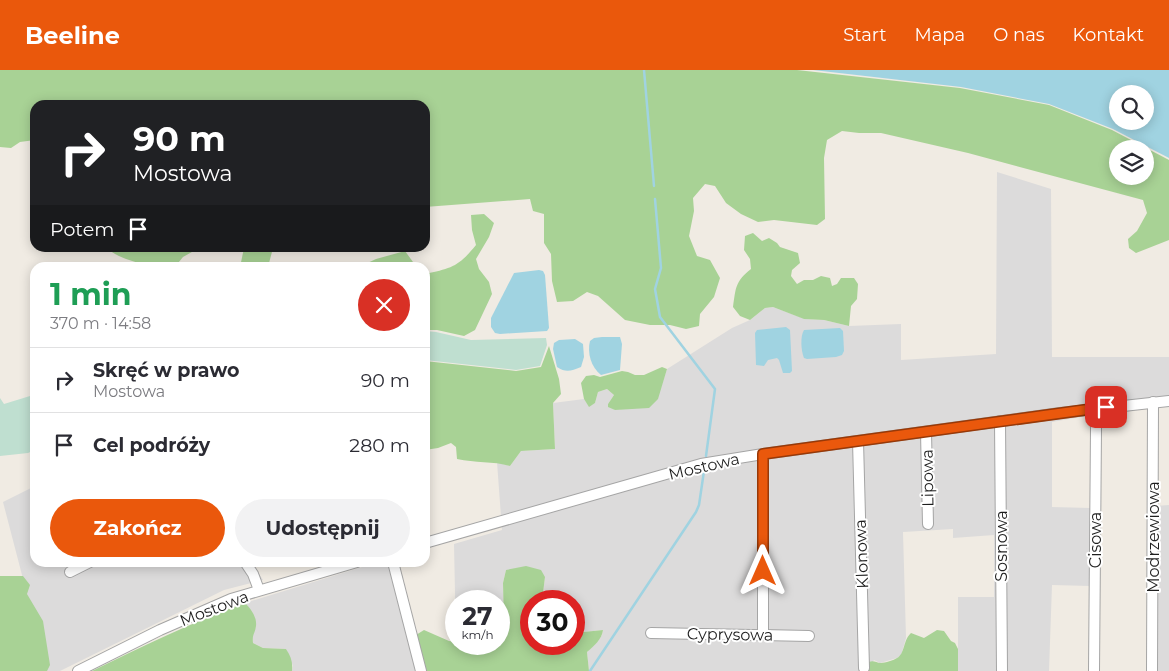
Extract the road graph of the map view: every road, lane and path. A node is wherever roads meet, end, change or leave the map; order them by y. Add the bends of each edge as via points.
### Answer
1 (1169, 401) edge
2 (1153, 402) junction
3 (1094, 408) junction
4 (1000, 421) junction
5 (926, 432) junction
6 (858, 441) junction
7 (763, 454) junction
8 (928, 524) dead end
9 (430, 542) edge
10 (80, 567) edge
11 (248, 567) edge
12 (340, 567) edge
13 (394, 567) edge
14 (70, 572) dead end
15 (259, 590) junction
16 (651, 633) dead end
17 (763, 634) junction
18 (809, 636) dead end
19 (864, 668) dead end
20 (78, 671) edge
21 (421, 671) edge
22 (1002, 671) edge
23 (1094, 671) edge
24 (1152, 671) edge

1 - 2 street, Mostowa
2 - 3 street, Mostowa
2 - 24 street, Modrzewiowa
3 - 4 street, Mostowa
3 - 23 street, Cisowa
4 - 5 street, Mostowa
4 - 22 street, Sosnowa
5 - 6 street, Mostowa
5 - 8 street, Lipowa
6 - 7 street, Mostowa
6 - 19 street, Klonowa
7 - 9 street, Mostowa via 701,464
7 - 17 street
10 - 14 street
11 - 15 street
12 - 15 street, Mostowa
13 - 21 street
15 - 20 street, Mostowa via 160,630
16 - 17 street, Cyprysowa
17 - 18 street, Cyprysowa

